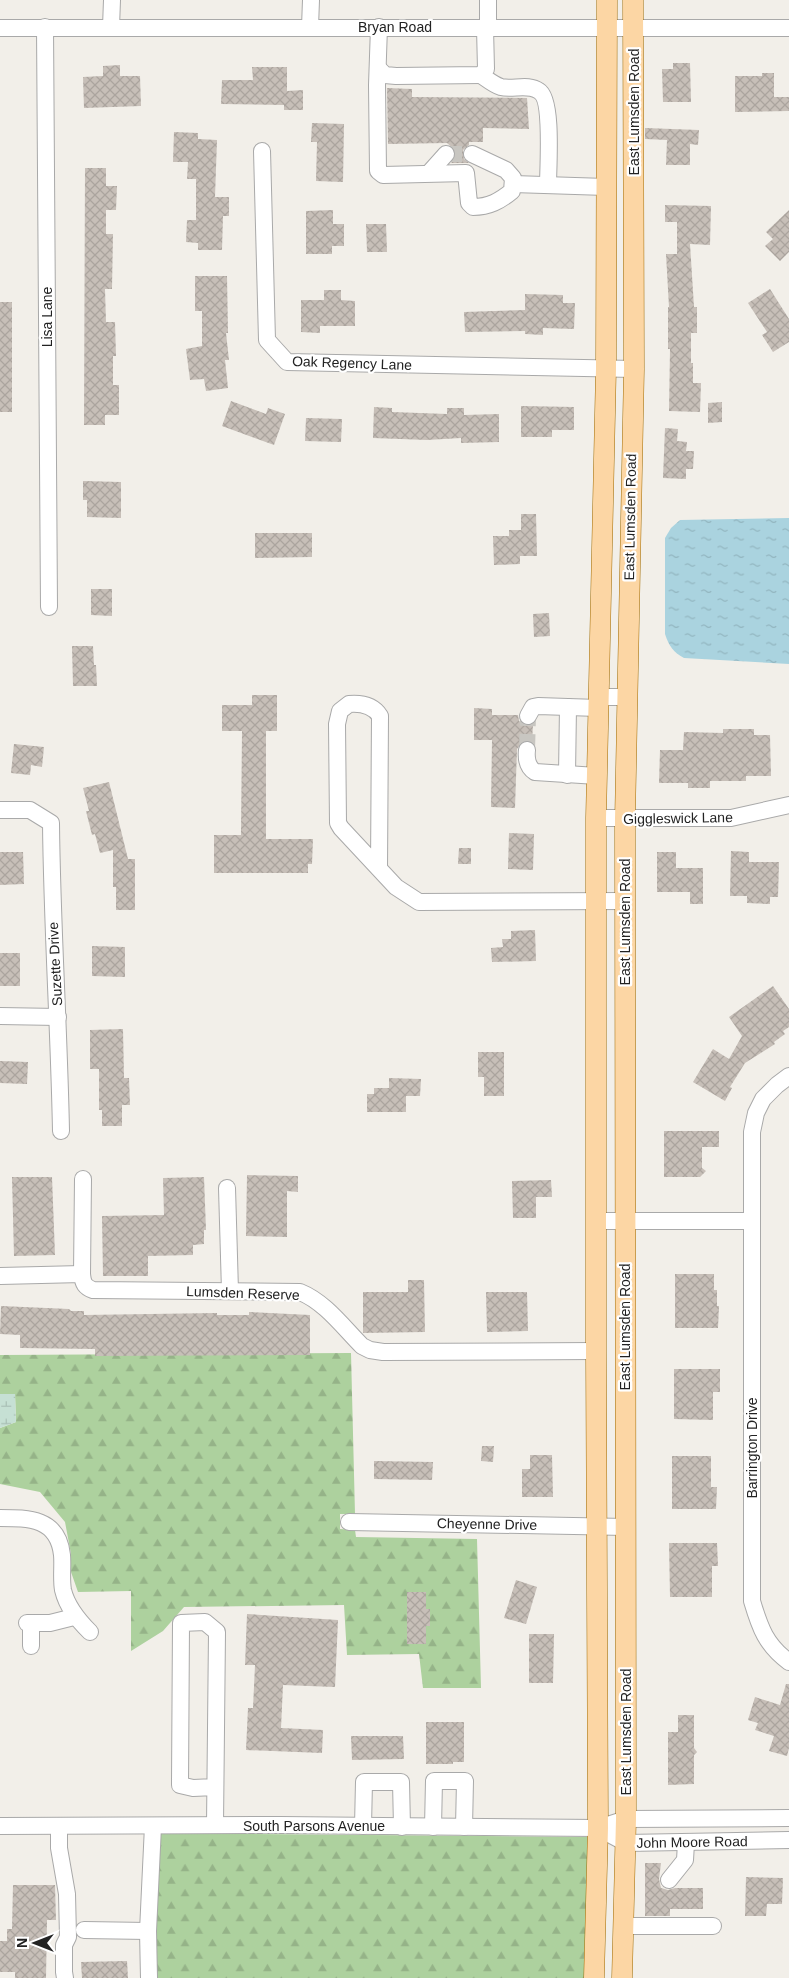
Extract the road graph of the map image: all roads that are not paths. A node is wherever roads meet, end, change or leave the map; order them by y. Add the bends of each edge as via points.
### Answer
1 (112, 0) edge
2 (311, 0) edge
3 (488, 0) edge
4 (606, 0) edge
5 (633, 0) edge
6 (45, 27) junction
7 (111, 27) junction
8 (310, 27) junction
9 (379, 27) junction
10 (0, 28) edge
11 (487, 28) junction
12 (789, 28) edge
13 (607, 29) junction
14 (633, 29) junction
15 (379, 69) junction
16 (483, 72) junction
17 (262, 151) dead end
18 (446, 154) dead end
19 (429, 174) junction
20 (466, 174) junction
21 (513, 184) junction
22 (548, 185) junction
23 (606, 187) junction
24 (606, 369) junction
25 (634, 369) junction
26 (49, 607) dead end
27 (627, 697) junction
28 (598, 702) junction
29 (568, 707) junction
30 (528, 716) dead end
31 (527, 750) tunnel mouth
32 (567, 775) junction
33 (597, 776) junction
34 (789, 805) edge
35 (0, 810) edge
36 (596, 818) junction
37 (624, 819) junction
38 (379, 869) junction
39 (596, 895) junction
40 (625, 895) junction
41 (0, 1016) edge
42 (58, 1017) junction
43 (789, 1076) edge
44 (61, 1131) dead end
45 (83, 1179) dead end
46 (227, 1188) dead end
47 (596, 1221) junction
48 (625, 1221) junction
49 (751, 1221) junction
50 (82, 1274) junction
51 (0, 1276) edge
52 (230, 1291) junction
53 (596, 1351) junction
54 (0, 1518) edge
55 (349, 1522) dead end
56 (597, 1526) junction
57 (626, 1526) junction
58 (74, 1617) junction
59 (90, 1632) dead end
60 (31, 1646) dead end
61 (789, 1662) edge
62 (215, 1787) junction
63 (789, 1818) edge
64 (626, 1819) junction
65 (0, 1826) edge
66 (59, 1826) junction
67 (153, 1826) junction
68 (215, 1826) junction
69 (363, 1826) junction
70 (402, 1826) junction
71 (433, 1827) junction
72 (464, 1827) junction
73 (598, 1828) junction
74 (789, 1840) edge
75 (686, 1842) junction
76 (626, 1843) junction
77 (669, 1880) dead end
78 (624, 1926) junction
79 (713, 1926) dead end
80 (84, 1930) dead end
81 (148, 1931) junction
82 (65, 1978) edge
83 (149, 1978) edge
84 (594, 1978) edge
85 (622, 1978) edge

1 - 7 street
2 - 8 street
3 - 11 street
4 - 13 main road, East Lumsden Road
5 - 14 main road, East Lumsden Road
6 - 7 street, Bryan Road
6 - 10 street, Bryan Road
6 - 26 street, Lisa Lane
7 - 8 street, Bryan Road
8 - 9 street, Bryan Road
9 - 11 street, Bryan Road
9 - 15 street
11 - 13 street, Bryan Road
11 - 16 street
12 - 14 street, Bryan Road
13 - 14 street, Bryan Road
13 - 23 main road, East Lumsden Road
14 - 25 main road, East Lumsden Road
15 - 16 street via 384,75 396,76
15 - 19 street via 378,171 383,175
16 - 22 street via 501,87 528,87 540,91 546,100
17 - 24 street, Oak Regency Lane via 267,340 286,362
18 - 19 street
19 - 20 street
20 - 21 street via 476,156 506,170 513,178
20 - 21 street via 469,204 473,207 499,201 512,191
21 - 22 street
22 - 23 street
23 - 24 main road, East Lumsden Road
24 - 25 street, Oak Regency Lane
24 - 28 main road, East Lumsden Road
25 - 27 main road, East Lumsden Road
27 - 28 street
27 - 37 main road, East Lumsden Road
28 - 29 street
28 - 33 main road, East Lumsden Road
29 - 30 street via 533,707
29 - 32 street
31 - 32 street via 526,758 531,770
32 - 33 street
33 - 36 main road, East Lumsden Road
34 - 37 street, Giggleswick Lane via 731,818
35 - 42 street, Suzette Drive via 30,810 52,823
36 - 37 street, Giggleswick Lane
36 - 39 main road, East Lumsden Road
37 - 40 main road, East Lumsden Road
38 - 38 street via 338,822 337,724 340,711 349,704 367,706 380,716
38 - 39 street via 408,896 420,892
39 - 40 street
39 - 47 main road, East Lumsden Road
40 - 48 main road, East Lumsden Road
41 - 42 street
42 - 44 street, Suzette Drive
43 - 49 street, Barrington Drive via 764,1099 756,1113 752,1132
45 - 50 street
46 - 52 street
47 - 48 street
47 - 53 main road, East Lumsden Road
48 - 49 street
48 - 57 main road, East Lumsden Road
49 - 61 street, Barrington Drive via 752,1601 764,1635 777,1653
50 - 51 street
50 - 52 street, Lumsden Reserve via 86,1288 93,1290
52 - 53 street, Lumsden Reserve via 300,1292 320,1304 370,1350
53 - 56 main road, East Lumsden Road
54 - 58 street via 31,1519 46,1524 51,1530 61,1546 63,1590
55 - 56 street, Cheyenne Drive
56 - 57 street, Cheyenne Drive
56 - 73 main road, East Lumsden Road
57 - 64 main road, East Lumsden Road
58 - 59 street
58 - 60 street via 50,1623 29,1623
62 - 62 street via 217,1632 205,1622 181,1623 180,1785
62 - 68 street
63 - 64 street, John Moore Road
64 - 73 street, South Parsons Avenue
64 - 76 main road, East Lumsden Road
65 - 66 street, South Parsons Avenue
66 - 67 street, South Parsons Avenue
66 - 82 street via 59,1848 67,1894
67 - 68 street, South Parsons Avenue
67 - 81 street
68 - 69 street, South Parsons Avenue
69 - 70 street, South Parsons Avenue
69 - 70 street via 364,1782 401,1782
70 - 71 street, South Parsons Avenue
71 - 72 street, South Parsons Avenue
71 - 72 street via 434,1781 465,1781
72 - 73 street, South Parsons Avenue
73 - 76 street, John Moore Road
73 - 84 main road, East Lumsden Road
74 - 75 street, John Moore Road
75 - 76 street, John Moore Road
75 - 77 street via 685,1860
76 - 78 main road, East Lumsden Road
78 - 79 street
78 - 85 main road, East Lumsden Road
80 - 81 street
81 - 83 street

